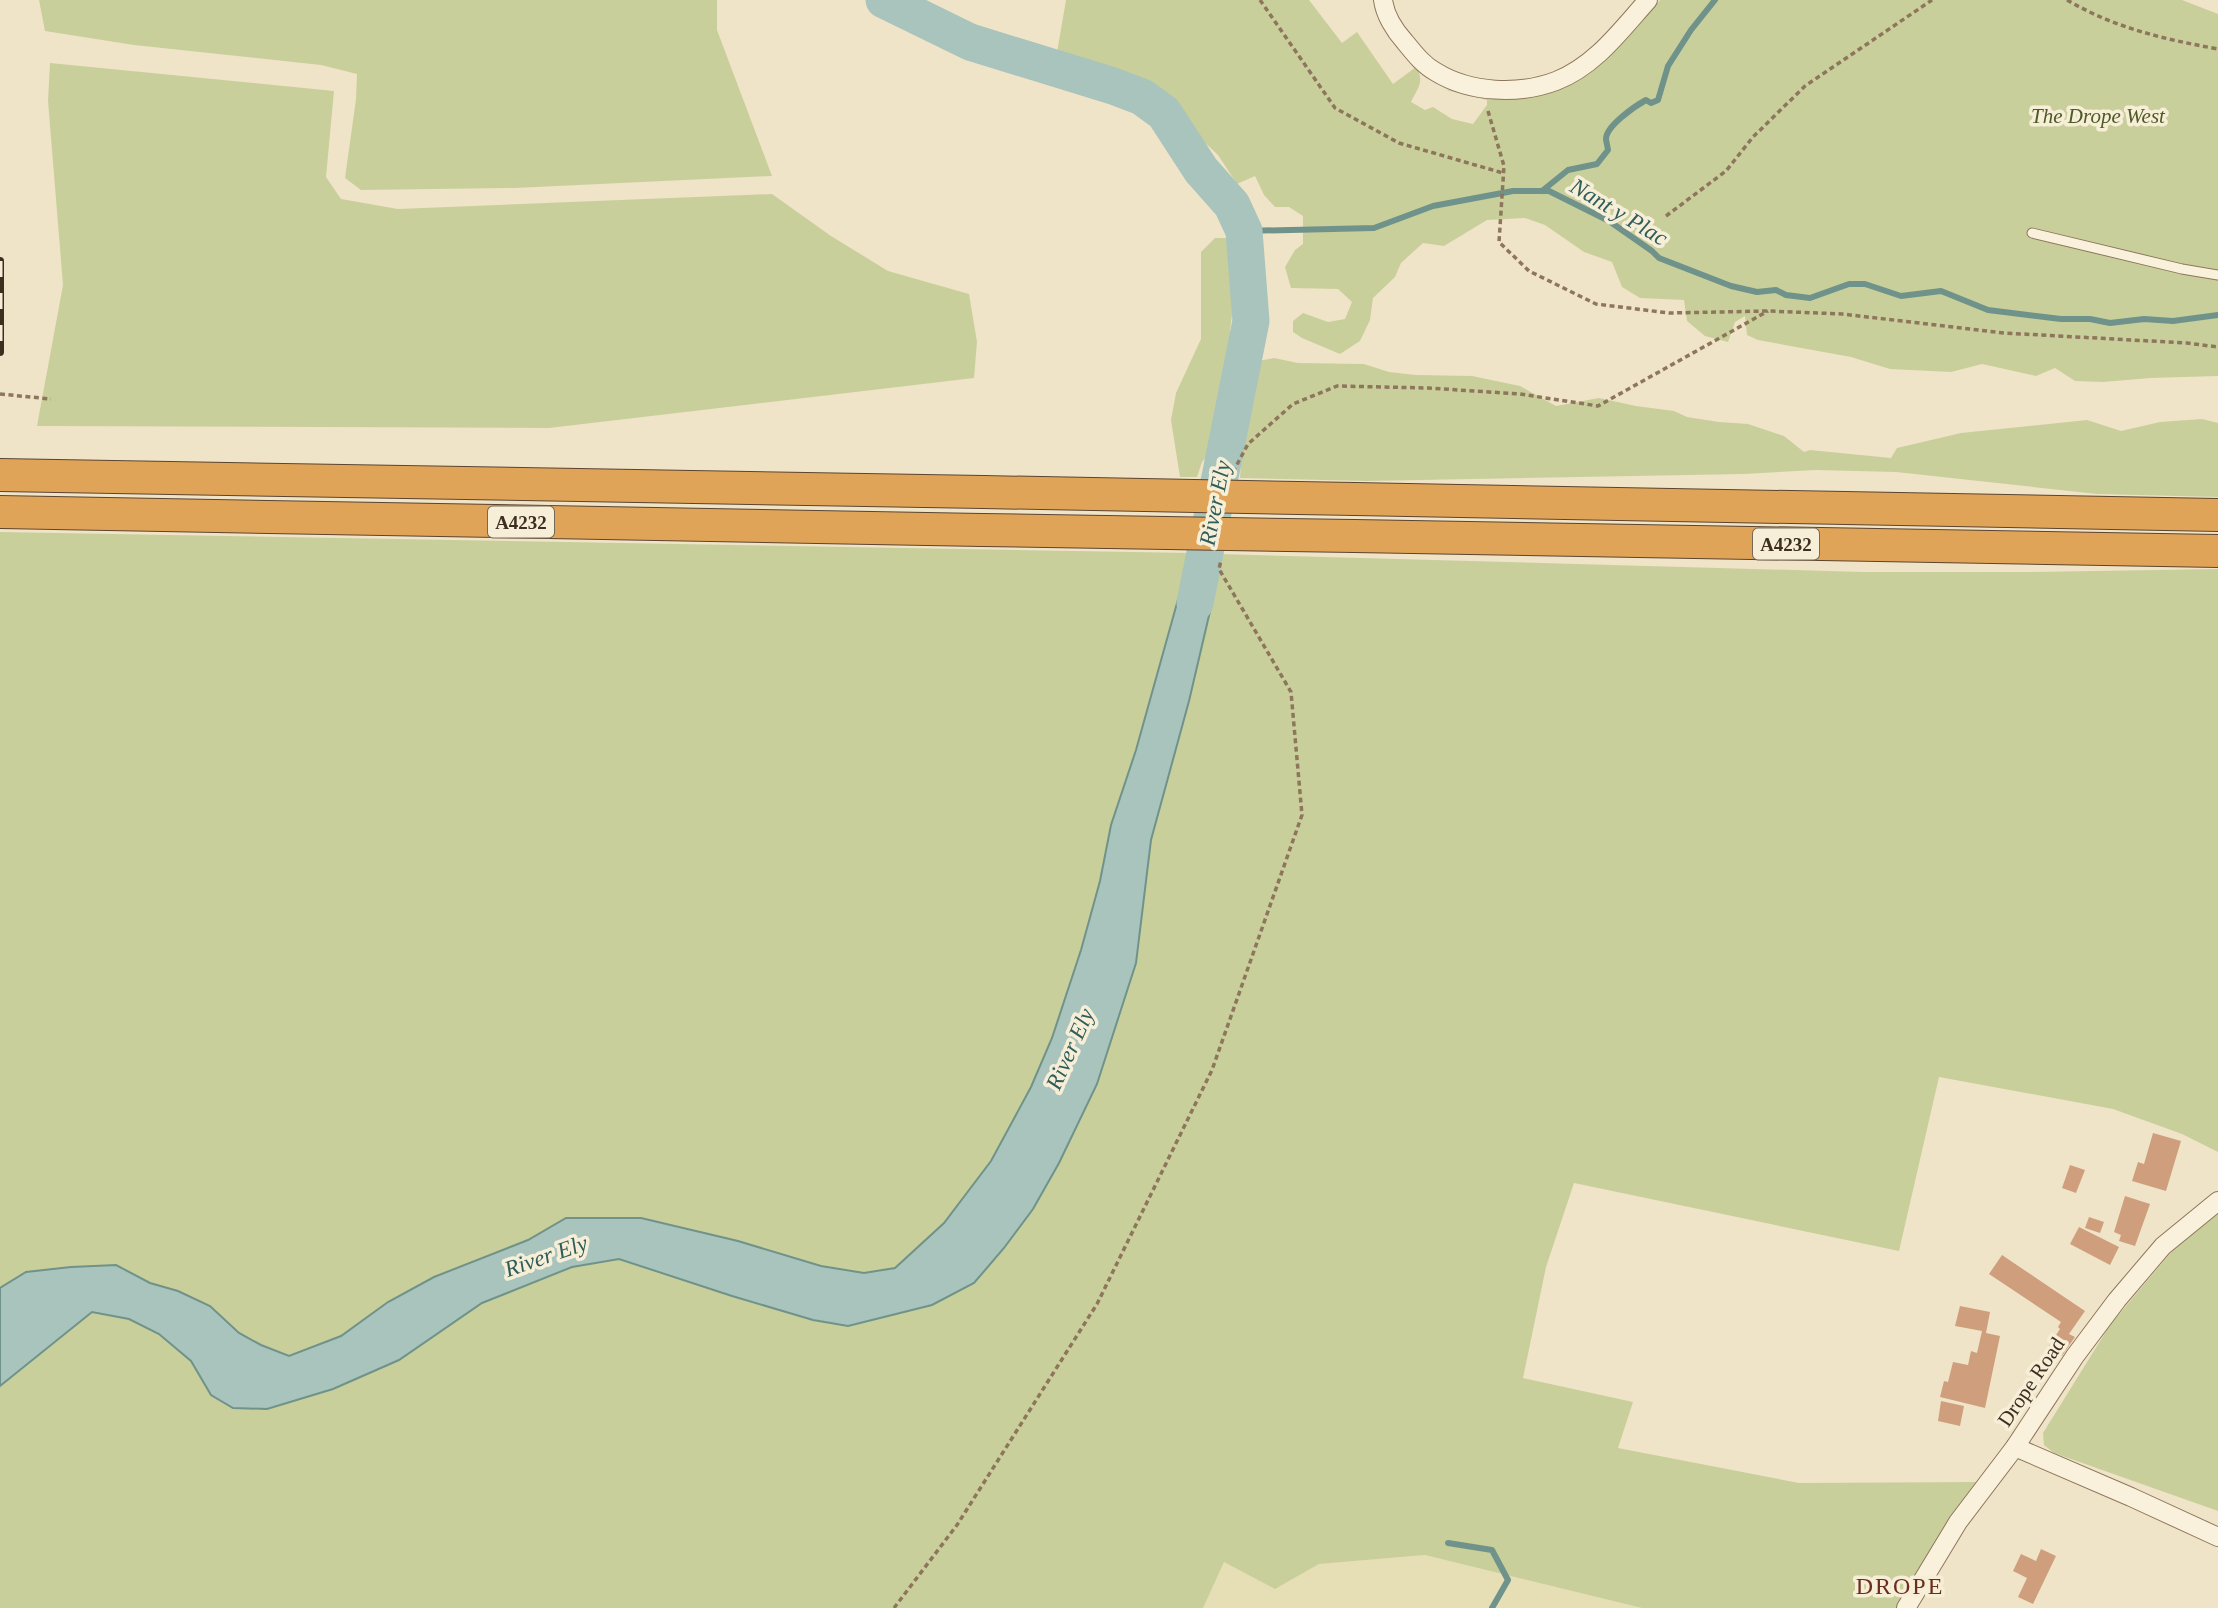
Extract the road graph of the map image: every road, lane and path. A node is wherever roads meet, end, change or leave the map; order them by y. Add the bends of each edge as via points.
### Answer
1 (1260, 0) edge
2 (1383, 0) edge
3 (1648, 0) edge
4 (1932, 0) edge
5 (2067, 0) edge
6 (2218, 49) edge
7 (1488, 111) dead end
8 (1503, 173) junction
9 (1667, 216) dead end
10 (2032, 233) dead end
11 (2218, 275) edge
12 (1768, 311) junction
13 (2218, 347) edge
14 (0, 394) edge
15 (51, 399) dead end
16 (0, 475) edge
17 (1232, 481) dead end
18 (0, 512) edge
19 (2218, 515) edge
20 (2218, 551) edge
21 (1221, 556) dead end
22 (2218, 1201) edge
23 (2015, 1447) junction
24 (2218, 1537) edge
25 (894, 1608) edge
26 (1906, 1608) edge

1 - 8 path via 1335,108 1399,143
2 - 3 street via 1399,35 1420,60 1455,81 1503,90 1527,89 1578,70 1599,54
4 - 9 path via 1805,86 1726,171
5 - 6 path via 2110,22
7 - 8 path
8 - 12 path via 1499,242 1529,271 1596,304 1669,313
10 - 11 lane
12 - 13 path
12 - 17 path via 1598,405 1520,394 1337,387 1293,404 1269,424 1248,444
14 - 15 path
16 - 19 highway, A4232, bridge
18 - 20 highway, A4232, bridge
21 - 25 path via 1219,569 1291,692 1302,815 1212,1070 1097,1304 957,1525
22 - 23 street, Drope Road via 2163,1246 2117,1300
23 - 24 street
23 - 26 street, Drope Road via 1958,1522

